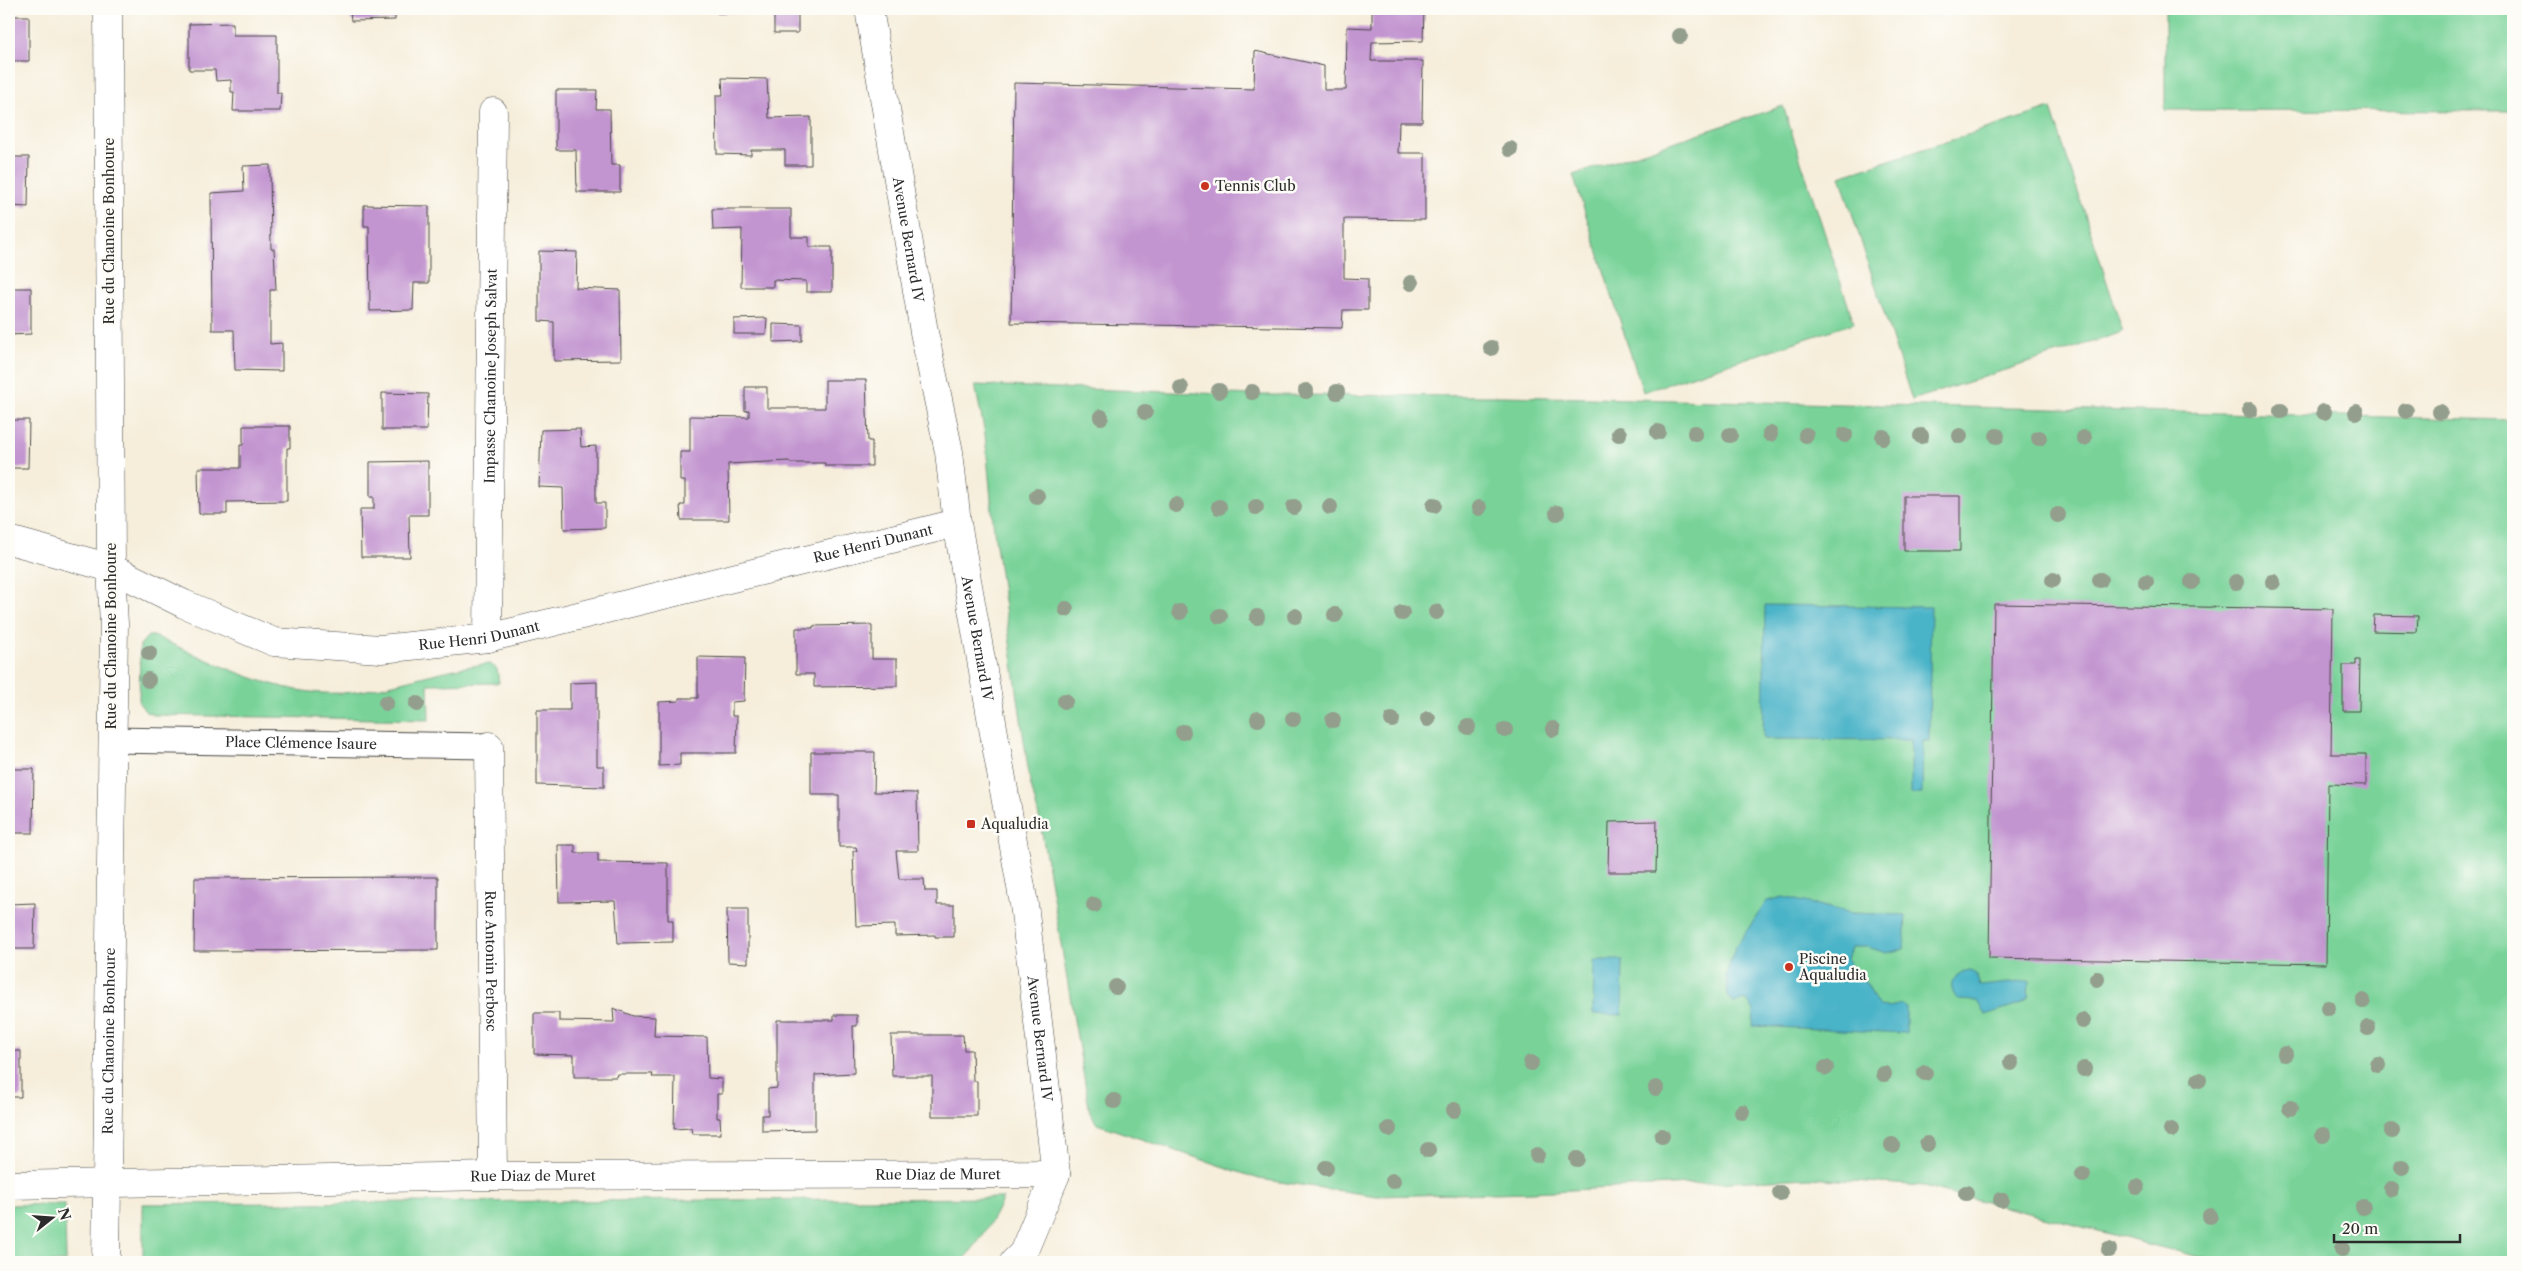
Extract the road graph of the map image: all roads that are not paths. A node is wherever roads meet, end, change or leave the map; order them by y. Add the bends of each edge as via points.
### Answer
1 (108, 9) edge
2 (869, 9) edge
3 (493, 112) dead end
4 (957, 523) junction
5 (9, 540) edge
6 (111, 568) junction
7 (488, 638) junction
8 (112, 740) junction
9 (489, 746) joint
10 (1056, 1174) junction
11 (493, 1176) junction
12 (9, 1185) edge
13 (107, 1185) junction
14 (106, 1262) edge
15 (1014, 1262) edge

1 - 6 street, Rue du Chanoine Bonhoure
2 - 4 street, Avenue Bernard IV via 922,322 949,452
3 - 7 street, Impasse Chanoine Joseph Salvat
4 - 7 street, Rue Henri Dunant
4 - 10 street, Avenue Bernard IV via 1024,904
5 - 6 street, Rue Henri Dunant
6 - 7 street, Rue Henri Dunant via 184,604 274,642 381,649
6 - 8 street, Rue du Chanoine Bonhoure via 114,624
8 - 9 lane, Place Clémence Isaure
8 - 13 street, Rue du Chanoine Bonhoure
9 - 11 street, Rue Antonin Perbosc
10 - 11 street, Rue Diaz de Muret
10 - 15 street, Avenue Bernard IV via 1023,1253
11 - 13 street, Rue Diaz de Muret
12 - 13 street, Rue Diaz de Muret
13 - 14 street, Rue du Chanoine Bonhoure

